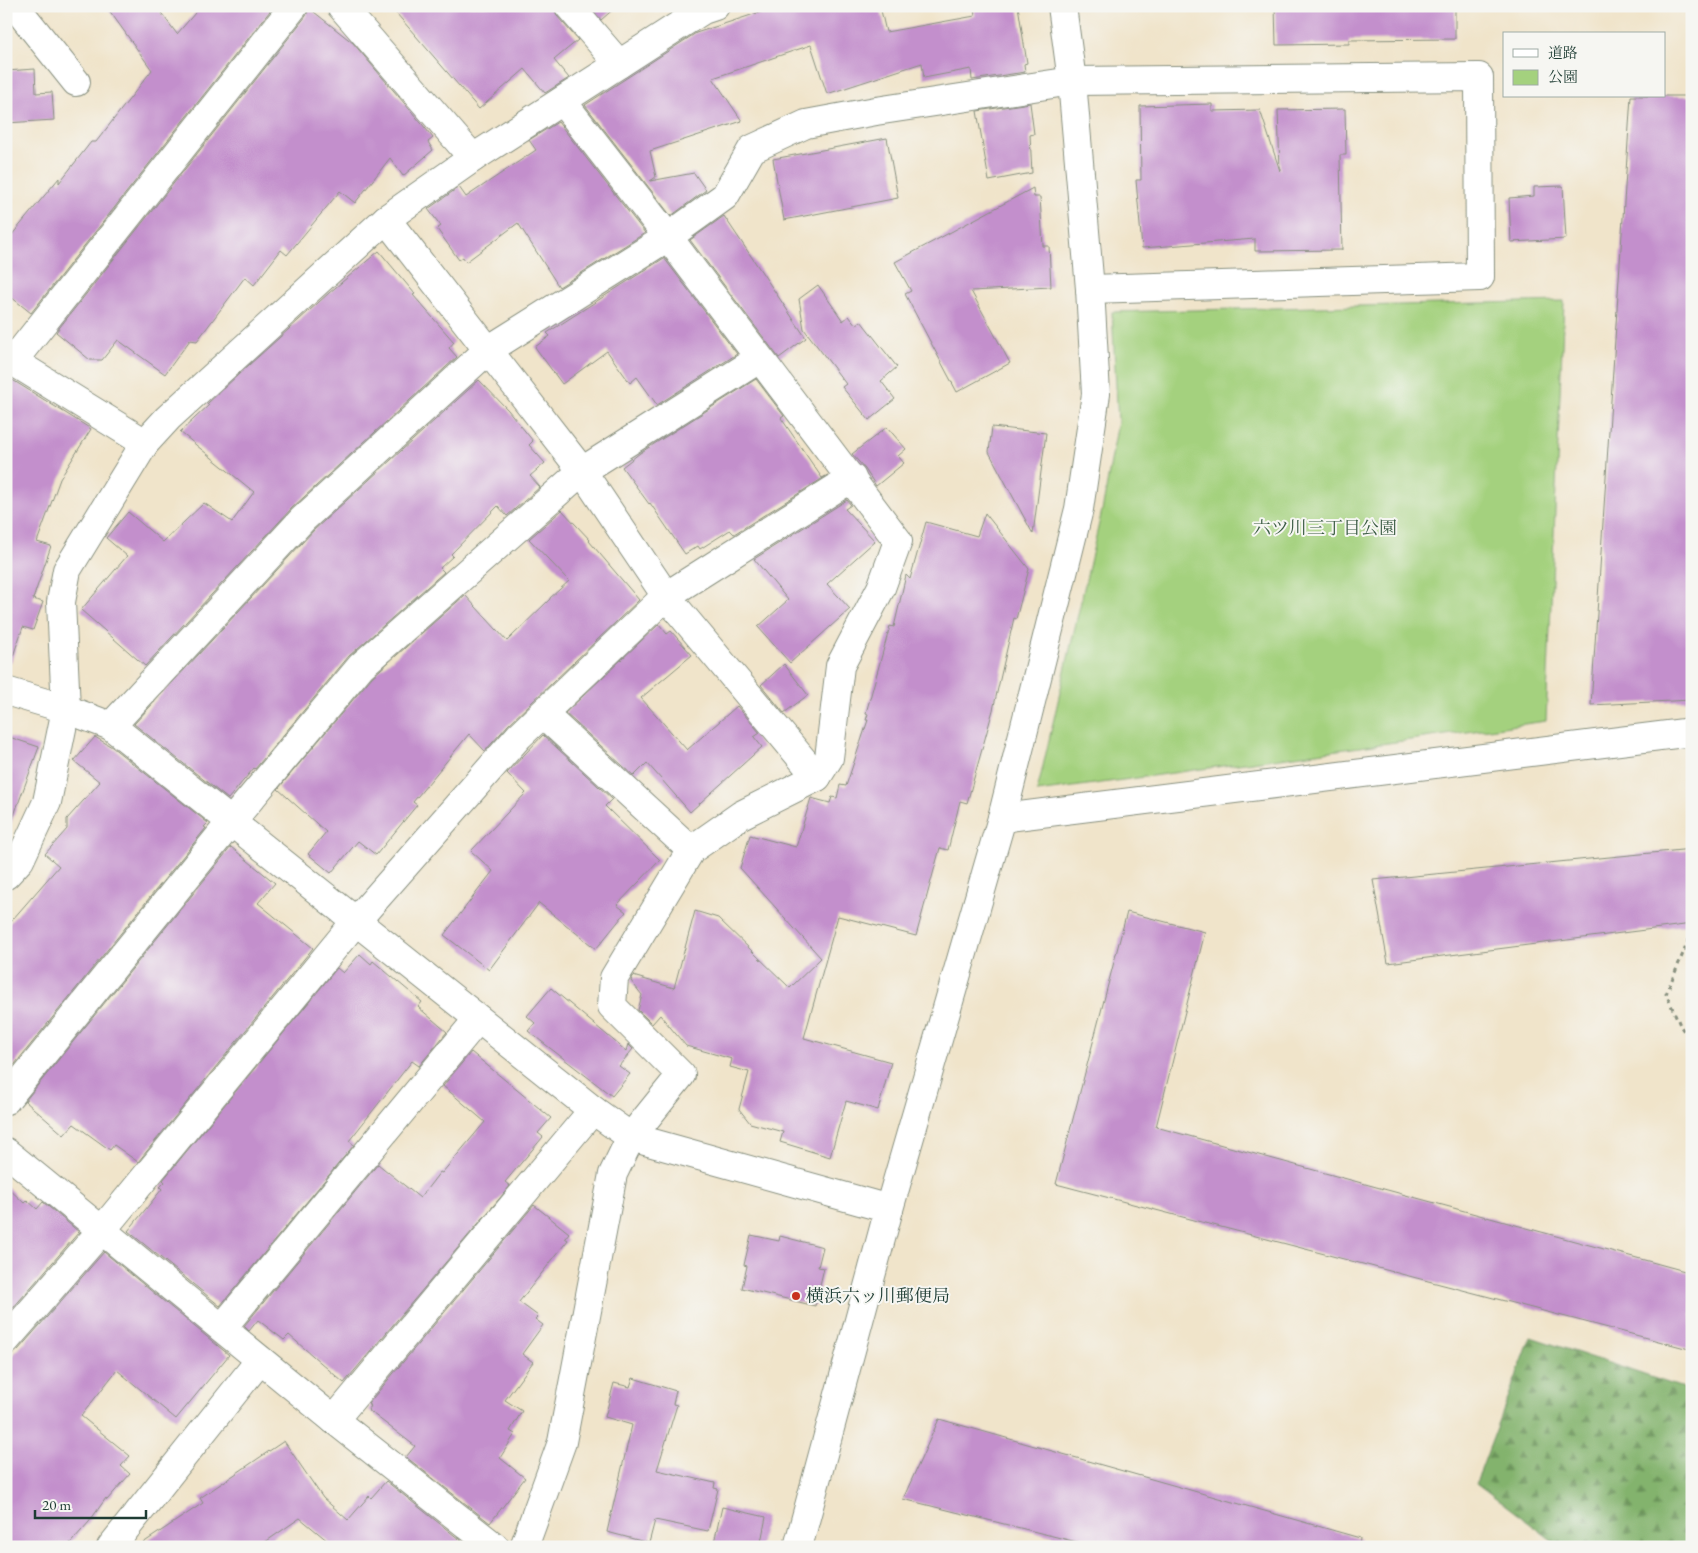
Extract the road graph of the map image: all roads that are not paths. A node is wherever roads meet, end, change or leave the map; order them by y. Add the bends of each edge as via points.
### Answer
1 (16, 6) edge
2 (294, 6) edge
3 (341, 6) edge
4 (569, 6) edge
5 (715, 6) edge
6 (1062, 6) edge
7 (619, 64) junction
8 (1072, 81) junction
9 (76, 82) dead end
10 (562, 101) junction
11 (472, 158) junction
12 (386, 219) junction
13 (668, 236) junction
14 (1090, 290) junction
15 (488, 350) junction
16 (9, 359) edge
17 (759, 359) junction
18 (144, 443) junction
19 (582, 471) junction
20 (852, 478) junction
21 (666, 596) junction
22 (6, 691) edge
23 (66, 709) junction
24 (542, 714) junction
25 (111, 726) junction
26 (1692, 732) edge
27 (817, 777) junction
28 (1002, 818) junction
29 (231, 822) junction
30 (691, 850) junction
31 (6, 875) edge
32 (356, 921) junction
33 (478, 1019) junction
34 (6, 1100) edge
35 (592, 1110) junction
36 (631, 1138) junction
37 (6, 1152) edge
38 (889, 1209) junction
39 (102, 1230) junction
40 (222, 1328) junction
41 (6, 1340) edge
42 (260, 1360) junction
43 (334, 1420) junction
44 (111, 1547) edge
45 (495, 1547) edge
46 (524, 1547) edge
47 (798, 1547) edge

1 - 9 street
2 - 16 street
3 - 11 street
4 - 7 street
5 - 7 street via 703,10
6 - 8 street
7 - 10 street
8 - 13 street via 806,124 752,149 725,196
8 - 14 street
8 - 14 street via 1479,77 1480,277
10 - 11 street
10 - 13 street
11 - 12 street
12 - 15 street
12 - 18 street
13 - 15 street
13 - 17 street
14 - 28 street via 1096,394 1079,509
15 - 19 street
15 - 25 street via 303,519
16 - 18 street
17 - 19 street
17 - 20 street
18 - 23 street via 67,570 61,602
19 - 21 street
19 - 29 street via 361,666
20 - 21 street
20 - 27 street via 898,541 881,588 840,666 829,758
21 - 24 street
21 - 27 street
22 - 23 street
23 - 25 street
23 - 31 street via 47,802 20,860
24 - 30 street
24 - 32 street
25 - 29 street
26 - 28 street
27 - 30 street via 741,815
28 - 38 street
29 - 32 street
29 - 34 street
30 - 36 street via 614,978 612,1006 681,1075
32 - 33 street
32 - 39 street
33 - 35 street
33 - 40 street
35 - 36 street
35 - 43 street
36 - 38 street
36 - 46 street via 613,1174 562,1442
37 - 39 street
38 - 47 street
39 - 40 street
39 - 41 street
40 - 42 street
42 - 43 street
42 - 44 street
43 - 45 street

